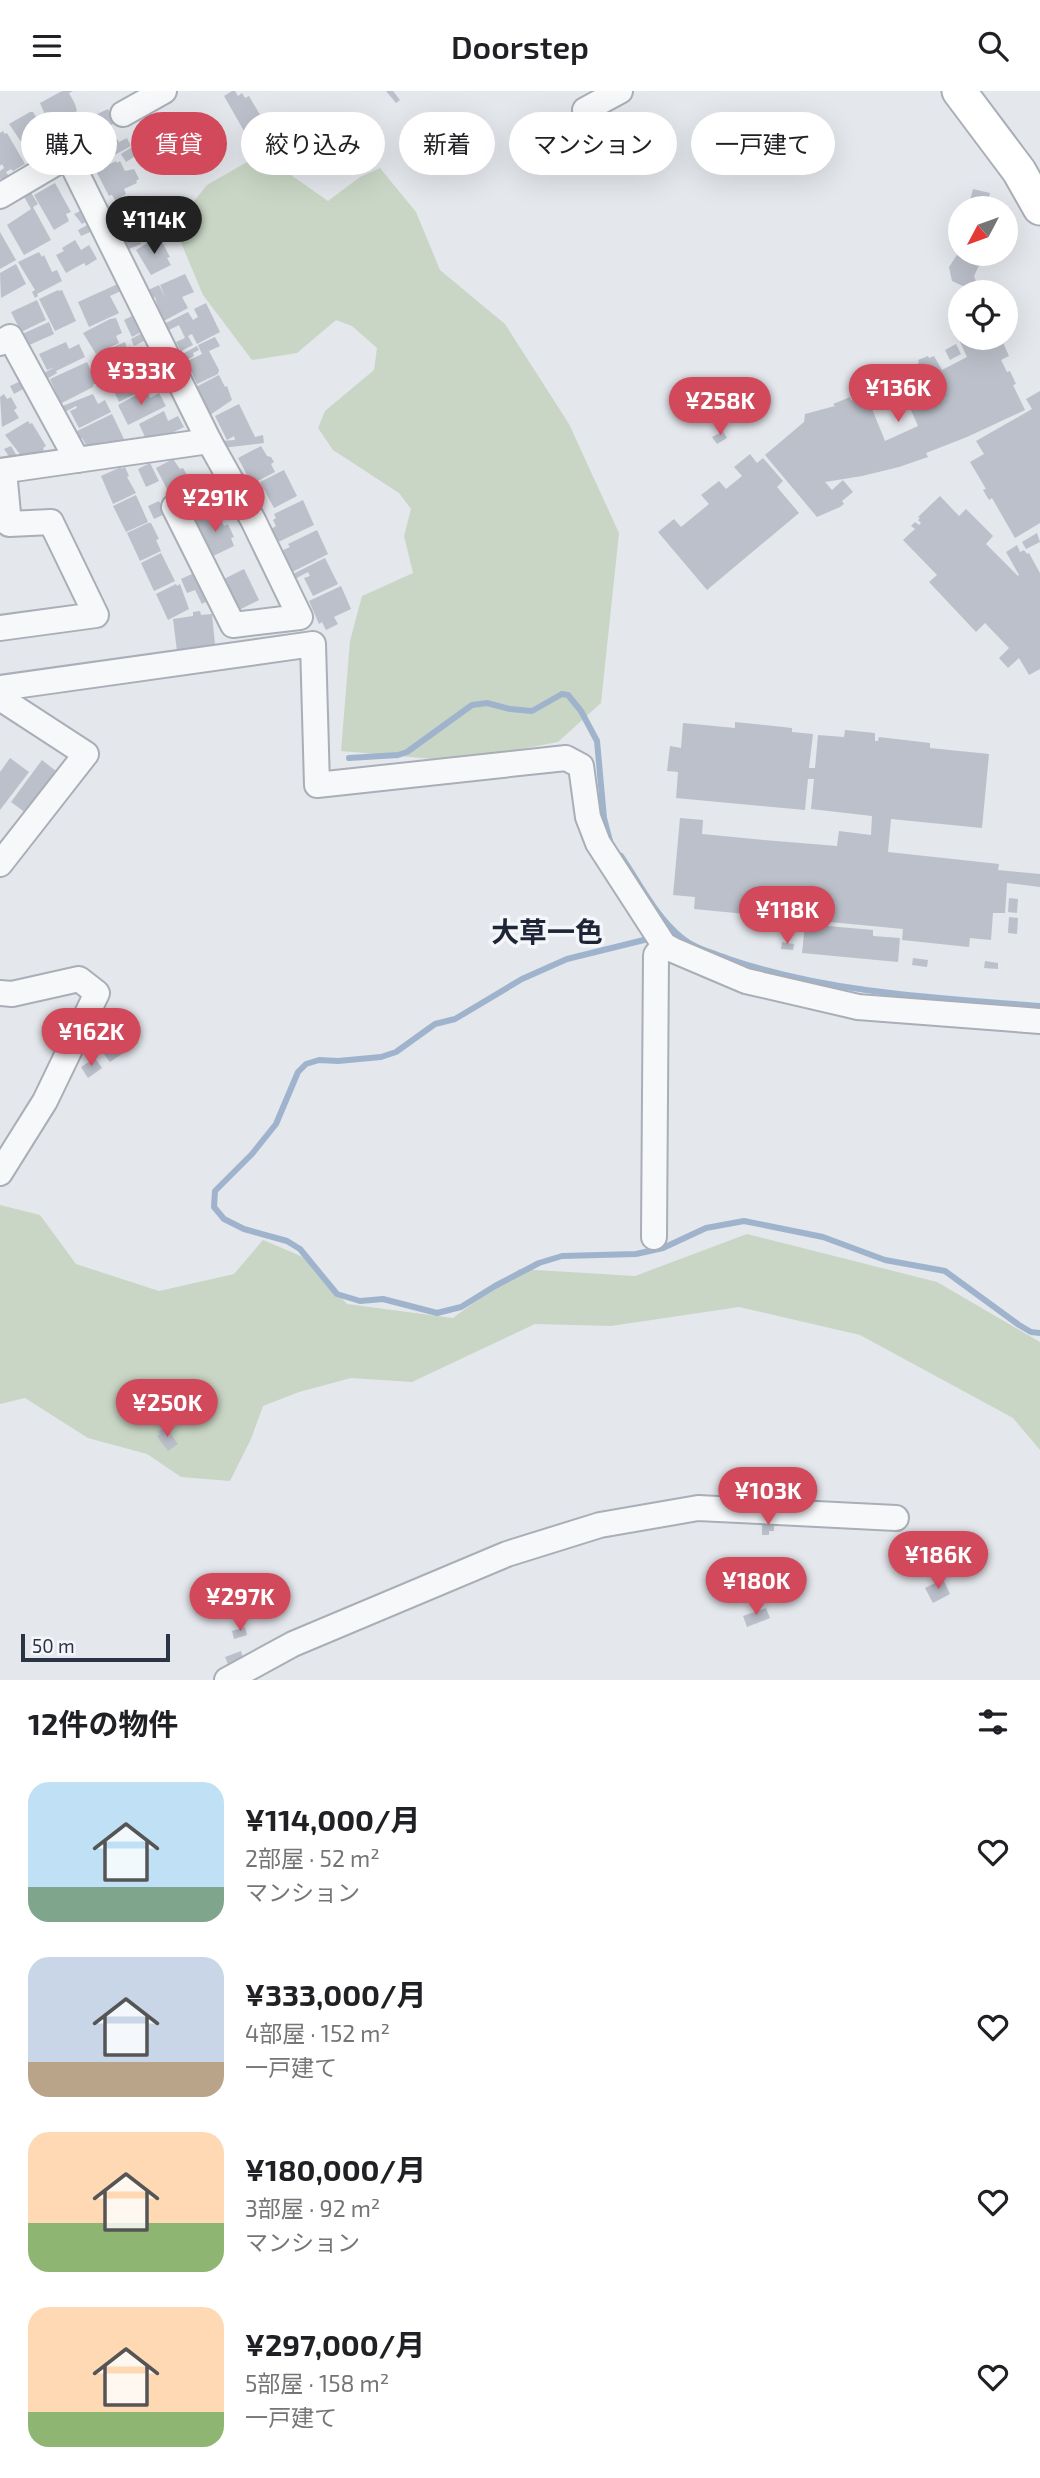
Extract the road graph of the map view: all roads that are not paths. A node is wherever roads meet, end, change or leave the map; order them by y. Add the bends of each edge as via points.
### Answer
1 (164, 91) edge
2 (620, 91) edge
3 (959, 91) edge
4 (585, 110) dead end
5 (123, 114) dead end
6 (0, 196) edge
7 (1040, 208) edge
8 (0, 343) edge
9 (209, 441) junction
10 (77, 460) junction
11 (2, 471) edge
12 (231, 481) junction
13 (5, 525) edge
14 (0, 628) edge
15 (0, 688) edge
16 (0, 698) edge
17 (2, 858) edge
18 (664, 945) junction
19 (0, 993) edge
20 (1040, 1021) edge
21 (0, 1173) edge
22 (654, 1237) dead end
23 (897, 1518) dead end
24 (227, 1680) edge

1 - 5 street
2 - 4 street
3 - 7 main road
6 - 9 street via 68,156
8 - 10 street via 10,337
9 - 10 street
9 - 12 street
10 - 11 street
11 - 13 street
12 - 12 street via 174,506 233,625 300,617
13 - 14 street via 51,522 96,615
15 - 18 street via 313,644 317,785 566,758 581,766 588,817 598,843
16 - 17 street via 86,754
18 - 20 street via 746,981 858,1007
18 - 22 street via 656,955
19 - 21 street via 79,979 97,993 45,1101
23 - 24 street via 698,1508 600,1525 507,1554 293,1644

